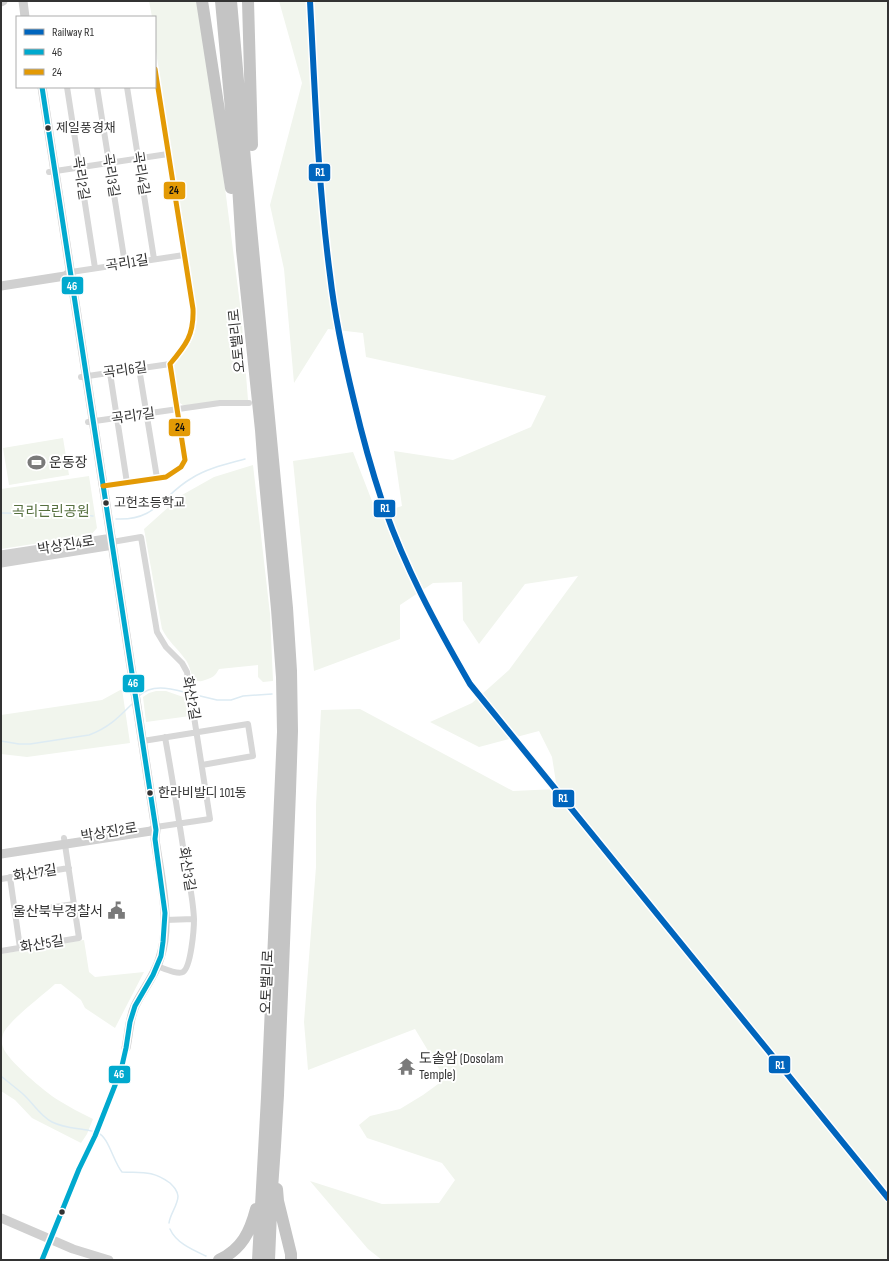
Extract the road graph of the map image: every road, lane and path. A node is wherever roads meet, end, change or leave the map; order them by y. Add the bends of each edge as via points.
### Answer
1 (23, 1) edge
2 (29, 1) edge
3 (202, 1) edge
4 (221, 1) edge
5 (231, 1) edge
6 (248, 1) edge
7 (26, 16) edge
8 (31, 16) edge
9 (156, 76) edge
10 (36, 88) edge
11 (42, 88) edge
12 (67, 88) edge
13 (97, 88) edge
14 (127, 88) edge
15 (168, 154) junction
16 (139, 158) junction
17 (109, 163) junction
18 (79, 167) junction
19 (52, 172) junction
20 (251, 228) junction
21 (184, 255) junction
22 (154, 259) junction
23 (125, 264) junction
24 (244, 265) junction
25 (95, 268) junction
26 (67, 273) junction
27 (1, 280) edge
28 (1, 286) edge
29 (170, 364) junction
30 (139, 368) junction
31 (110, 373) junction
32 (84, 377) junction
33 (249, 403) dead end
34 (177, 409) junction
35 (146, 414) junction
36 (117, 418) junction
37 (91, 422) junction
38 (267, 438) junction
39 (157, 478) junction
40 (127, 483) junction
41 (103, 486) junction
42 (108, 543) junction
43 (1, 555) edge
44 (1, 563) edge
45 (134, 703) junction
46 (197, 733) junction
47 (165, 738) junction
48 (143, 741) junction
49 (202, 765) junction
50 (179, 824) junction
51 (153, 831) junction
52 (65, 841) junction
53 (1, 848) edge
54 (1, 854) edge
55 (69, 868) junction
56 (10, 877) junction
57 (1, 879) edge
58 (74, 904) junction
59 (15, 913) junction
60 (194, 919) junction
61 (165, 920) junction
62 (20, 948) junction
63 (1, 951) edge
64 (157, 966) junction
65 (126, 1048) joint
66 (271, 1127) junction
67 (276, 1146) junction
68 (263, 1172) junction
69 (1, 1218) edge
70 (50, 1239) junction
71 (42, 1260) edge
72 (109, 1260) edge
73 (219, 1260) edge
74 (258, 1260) edge
75 (269, 1260) edge
76 (291, 1260) edge

1 - 7 street
2 - 8 street
3 - 24 highway
4 - 24 highway, 오토밸리로
5 - 20 highway, 오토밸리로
6 - 20 highway
9 - 15 street
10 - 19 street
11 - 19 street
12 - 18 street, 곡리2길
13 - 17 street, 곡리3길
14 - 16 street, 곡리4길
15 - 16 street
15 - 21 street
16 - 17 street
16 - 22 street, 곡리4길
17 - 18 street
17 - 23 street, 곡리3길
18 - 19 street
18 - 25 street, 곡리2길
19 - 26 street
20 - 38 highway, 오토밸리로
21 - 22 street, 곡리1길
21 - 29 street via 193,324 190,337
22 - 23 street, 곡리1길
23 - 25 street, 곡리1길
24 - 38 highway, 오토밸리로
25 - 26 street, 곡리1길
26 - 27 street
26 - 28 street
26 - 32 street
29 - 30 street, 곡리6길
29 - 34 street
30 - 31 street, 곡리6길
30 - 35 street
31 - 32 street, 곡리6길
31 - 36 street
32 - 37 street
33 - 34 street, 곡리7길 via 220,403
34 - 35 street, 곡리7길
34 - 39 street via 184,463 169,476
35 - 36 street, 곡리7길
35 - 39 street
36 - 37 street, 곡리7길
36 - 40 street
37 - 41 street
37 - 42 street
38 - 66 highway, 오토밸리로 via 268,470 287,608 286,674 291,761
39 - 40 street
40 - 41 street
41 - 42 street
42 - 43 street, 박상진4로
42 - 44 street, 박상진4로
42 - 45 street
42 - 46 street, 화산2길 via 141,537 157,632 166,647 185,668
45 - 48 street
45 - 51 street
46 - 47 street
46 - 49 street, 화산2길
46 - 49 street via 248,724 253,756
47 - 48 street
47 - 50 street, 화산3길
48 - 51 street
49 - 50 street, 화산2길 via 210,819
50 - 51 street, 화산2길
50 - 60 street, 화산3길
51 - 52 street, 박상진2로
51 - 61 street
52 - 53 street, 박상진2로
52 - 54 street, 박상진2로
52 - 55 street, 화산5길
55 - 56 street, 화산7길
55 - 58 street, 화산5길
56 - 57 street, 화산7길
56 - 59 street
58 - 59 street
58 - 62 street, 화산5길 via 79,938
59 - 62 street
60 - 61 street
60 - 64 street, 화산3길 via 192,946 186,970 179,974
61 - 64 street via 161,956
62 - 63 street, 화산5길
64 - 65 street via 135,1006
65 - 70 street via 121,1070 98,1129
66 - 67 highway, 오토밸리로
66 - 68 highway, 오토밸리로
67 - 75 highway, 오토밸리로
67 - 76 highway via 278,1201
68 - 73 highway via 252,1224 236,1250
68 - 74 highway, 오토밸리로
69 - 70 street
70 - 71 street
70 - 72 street

